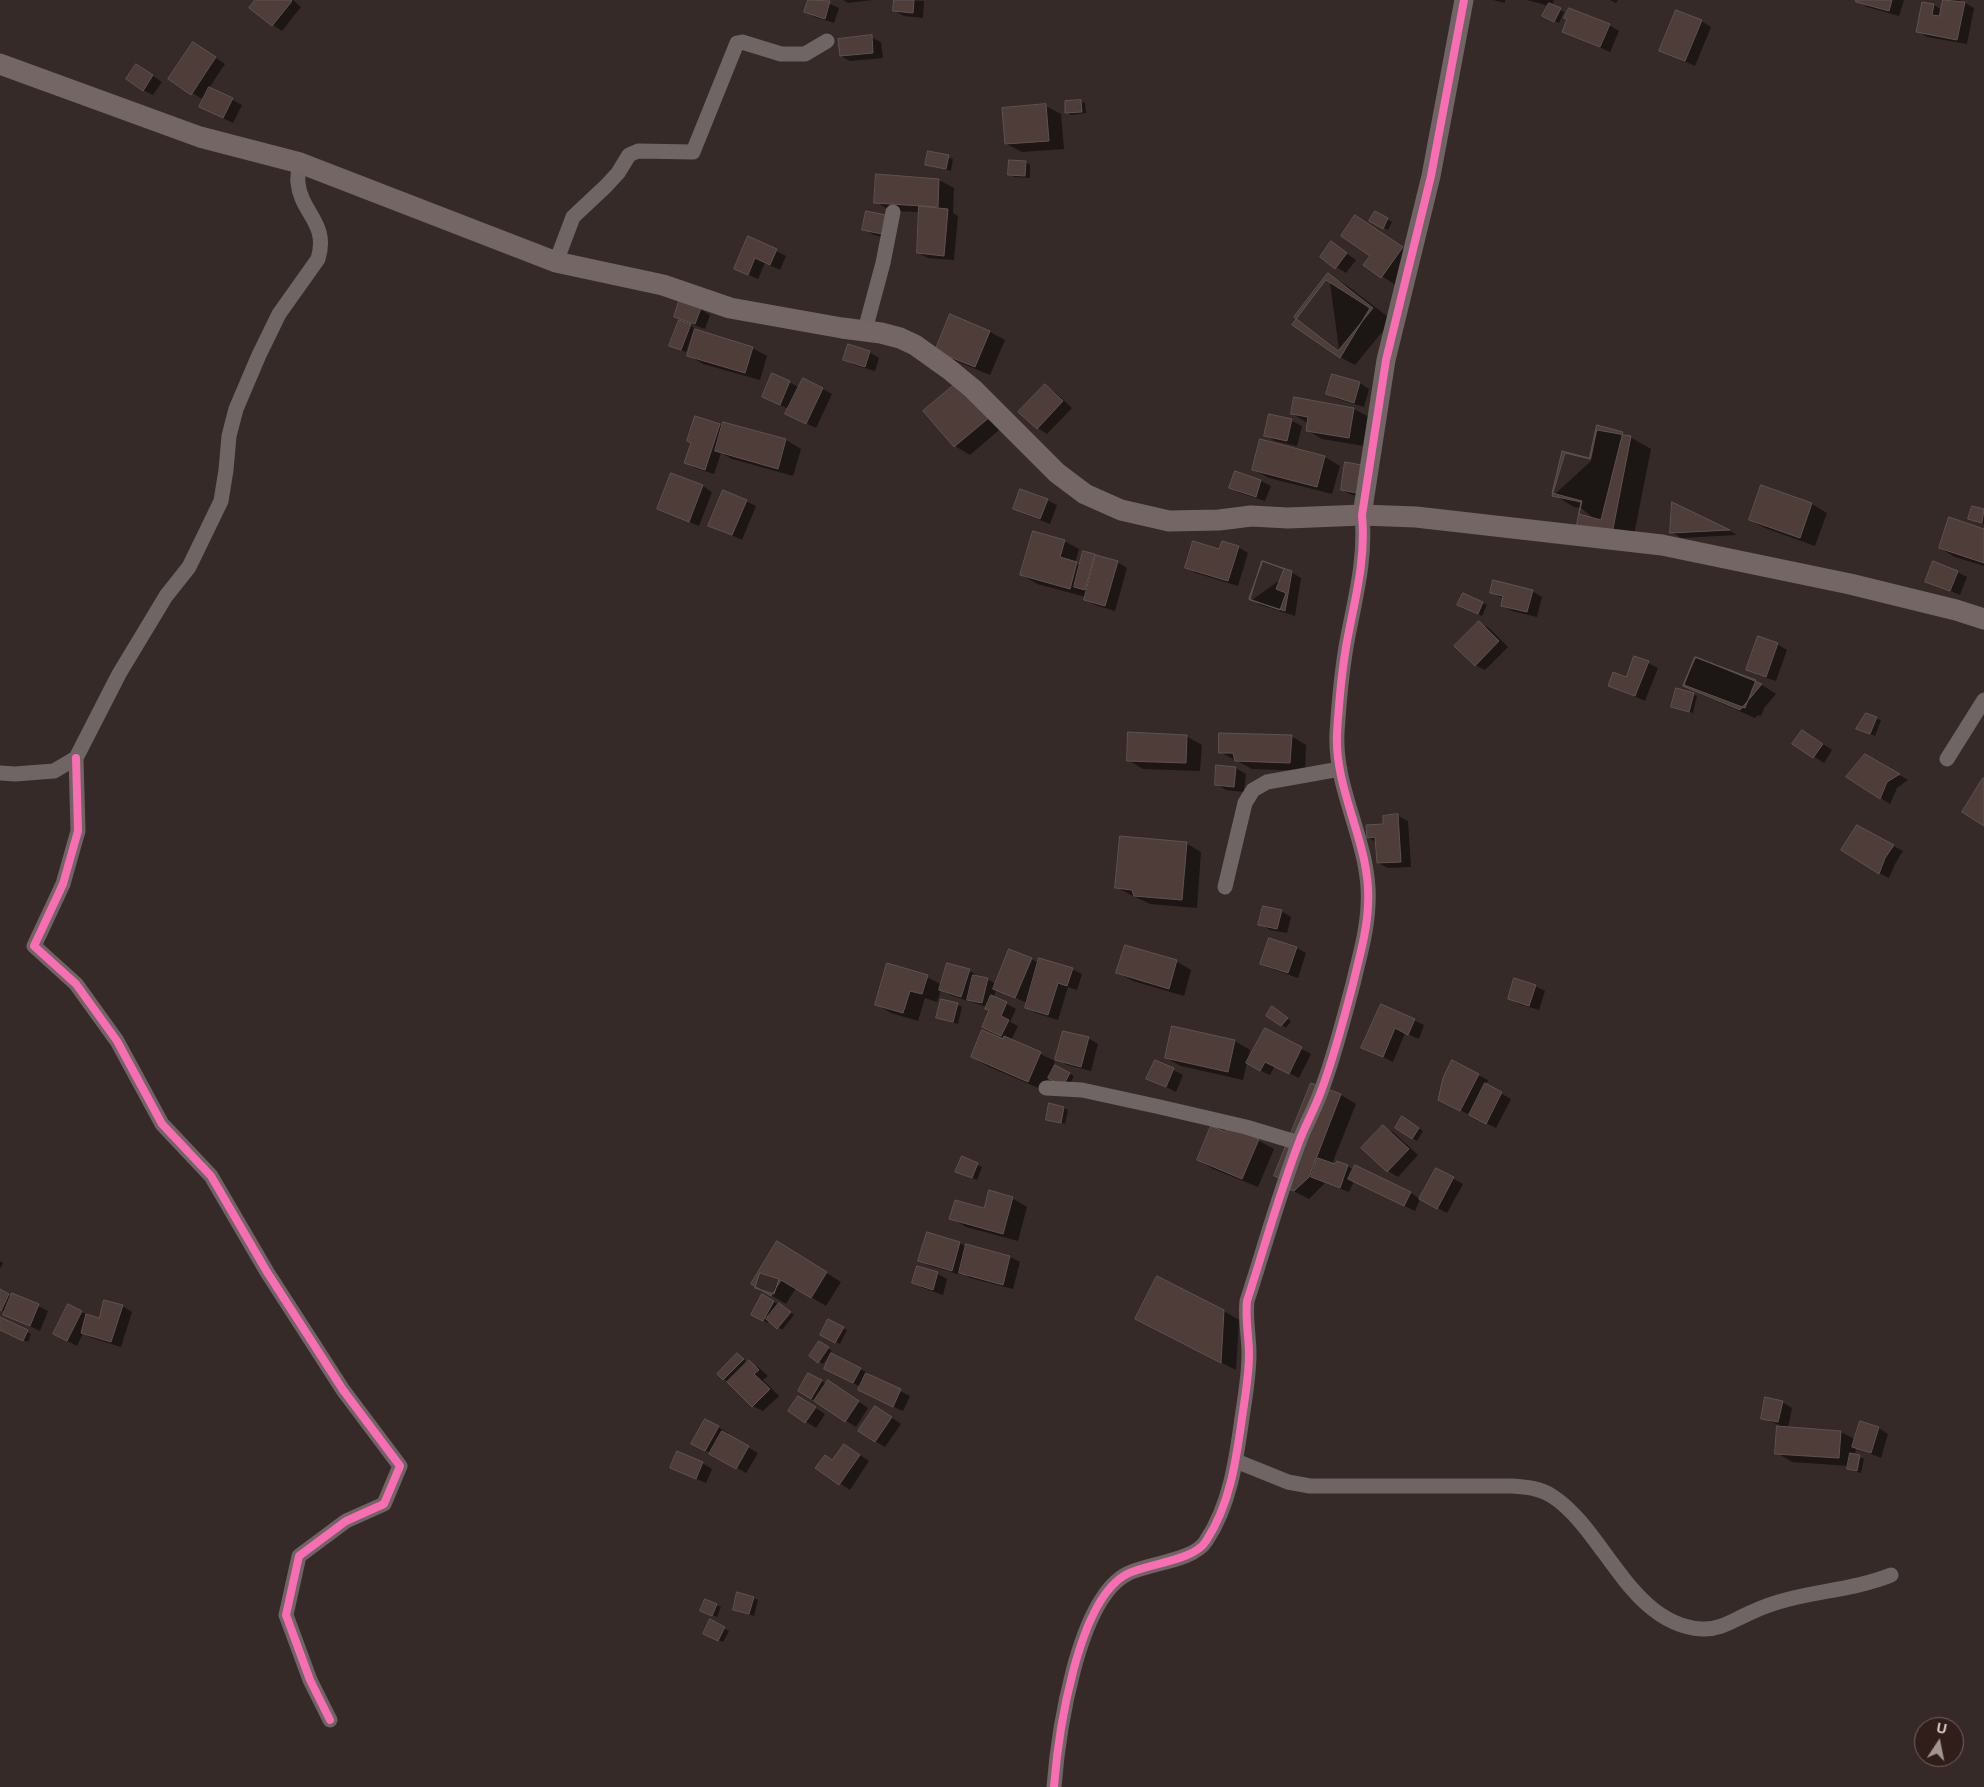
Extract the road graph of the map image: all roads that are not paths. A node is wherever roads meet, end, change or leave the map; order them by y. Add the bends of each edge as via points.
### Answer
1 (1464, 0) edge
2 (827, 41) dead end
3 (0, 64) edge
4 (300, 163) junction
5 (893, 212) dead end
6 (556, 262) junction
7 (865, 330) junction
8 (1362, 515) junction
9 (1984, 619) edge
10 (1984, 700) edge
11 (76, 758) junction
12 (1947, 759) dead end
13 (1340, 769) junction
14 (0, 773) edge
15 (1225, 887) dead end
16 (1046, 1088) dead end
17 (1299, 1143) junction
18 (1236, 1461) junction
19 (1891, 1575) dead end
20 (330, 1720) dead end
21 (1054, 1787) edge

1 - 8 street via 1431,176 1386,360
2 - 6 street via 806,54 781,54 737,43 693,152 638,151 629,155 606,186 573,217
3 - 4 main road via 200,137
4 - 6 main road
4 - 11 street via 298,183 322,240 318,259 279,314 236,409 229,436 221,501 206,532 189,567 166,596 119,674
5 - 7 street
6 - 7 main road via 663,285 730,308
7 - 8 main road via 915,345 973,389 1057,473 1085,494 1121,510 1169,521
8 - 9 main road via 1662,545 1832,580
8 - 13 street via 1363,555 1348,638 1337,734
10 - 12 street
11 - 14 street via 54,771
11 - 20 street via 78,831 63,884 34,946 76,984 111,1033 162,1124 211,1176 267,1272 343,1390 400,1466 384,1504 346,1521 299,1556 286,1615 310,1680
13 - 15 street via 1267,782 1253,790 1245,803
13 - 17 street via 1369,889 1367,922 1332,1060
16 - 17 street via 1082,1090 1246,1127
17 - 18 street via 1247,1301 1249,1356
18 - 19 street via 1288,1482 1310,1486 1534,1488 1552,1495 1571,1511 1619,1573 1659,1614 1674,1622 1702,1629 1718,1627 1774,1604 1871,1583
18 - 21 street via 1218,1520 1202,1547 1186,1556 1125,1575 1103,1597 1086,1626 1061,1724

